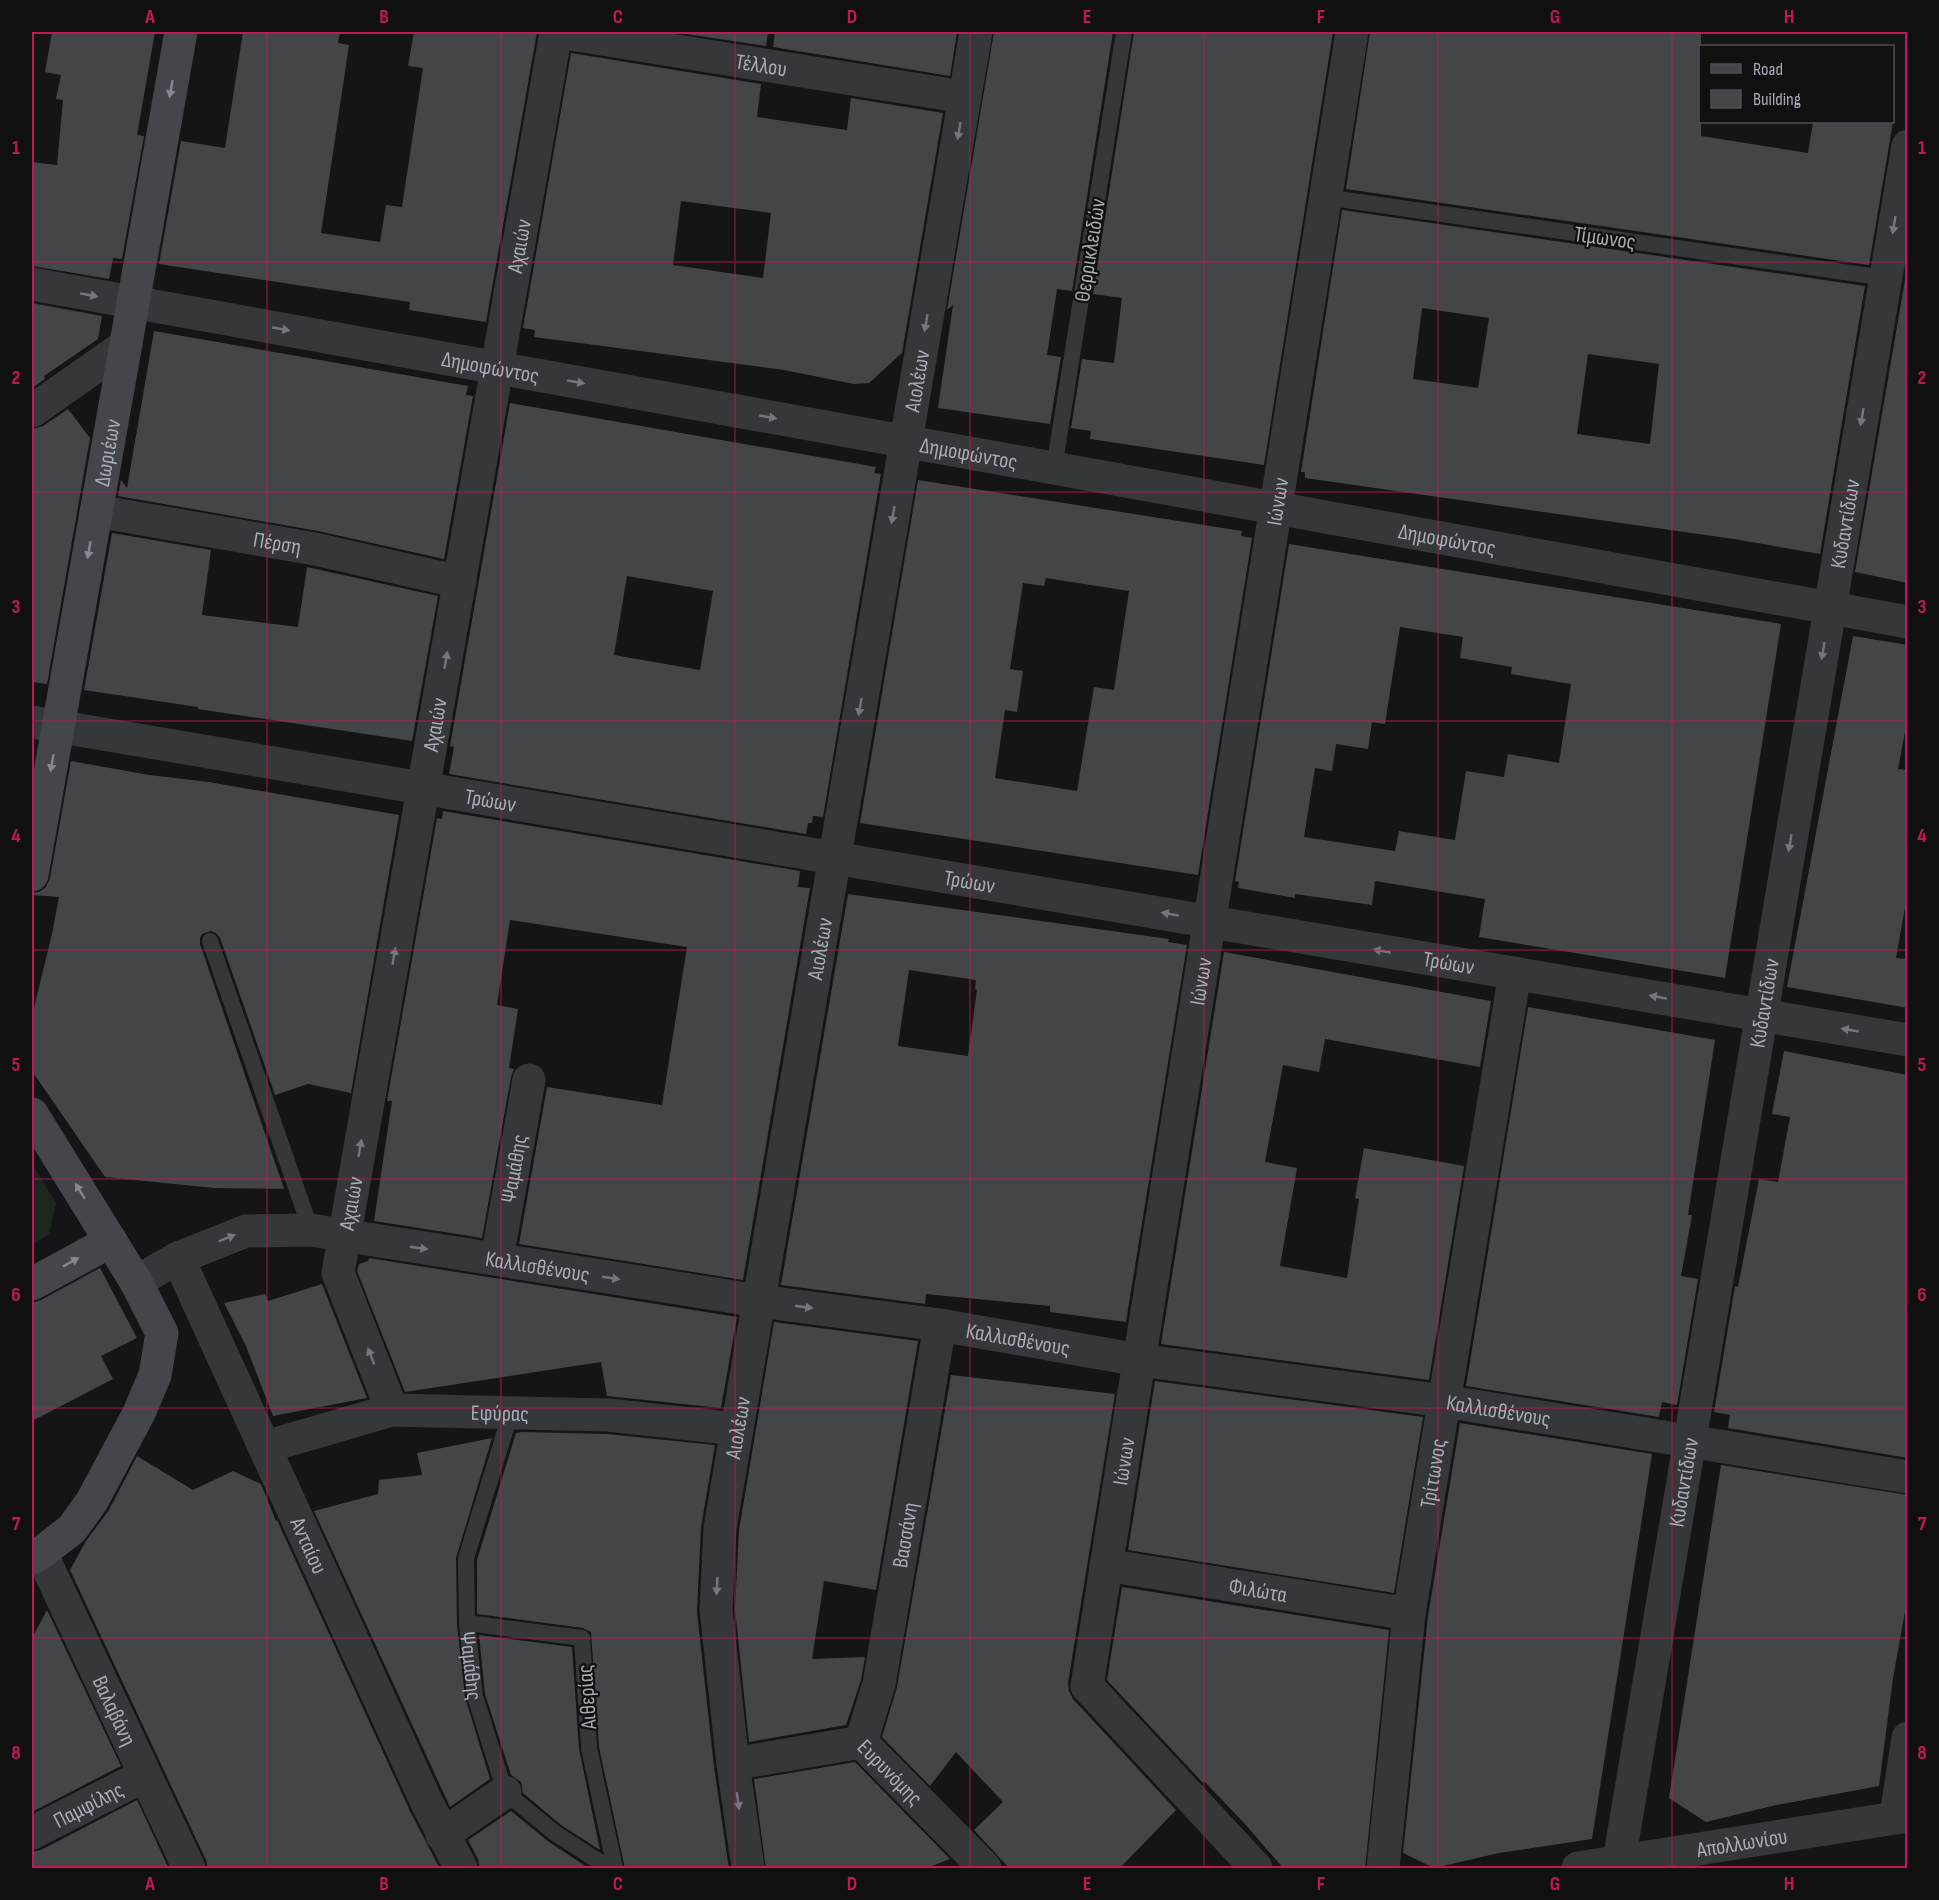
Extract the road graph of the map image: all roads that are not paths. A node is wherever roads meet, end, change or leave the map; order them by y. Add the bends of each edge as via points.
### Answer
1 (181, 32) edge
2 (557, 32) edge
3 (976, 32) edge
4 (1124, 32) edge
5 (1352, 32) edge
6 (964, 98) junction
7 (1908, 146) edge
8 (1325, 197) junction
9 (1886, 278) junction
10 (32, 284) edge
11 (133, 302) junction
12 (126, 345) junction
13 (497, 368) junction
14 (32, 411) edge
15 (906, 441) junction
16 (1054, 468) junction
17 (1275, 508) junction
18 (96, 511) junction
19 (460, 582) junction
20 (1830, 608) junction
21 (1908, 621) edge
22 (45, 724) edge
23 (423, 789) junction
24 (834, 858) junction
25 (32, 875) edge
26 (1210, 921) junction
27 (210, 941) dead end
28 (1515, 973) junction
29 (1761, 1015) junction
30 (1908, 1040) edge
31 (528, 1080) dead end
32 (32, 1114) edge
33 (311, 1230) junction
34 (344, 1237) junction
35 (111, 1240) junction
36 (178, 1258) junction
37 (497, 1259) junction
38 (136, 1282) junction
39 (32, 1284) edge
40 (759, 1301) junction
41 (940, 1325) junction
42 (1139, 1360) junction
43 (1444, 1401) junction
44 (392, 1410) junction
45 (511, 1412) junction
46 (737, 1429) junction
47 (1689, 1441) junction
48 (265, 1447) junction
49 (1908, 1477) edge
50 (36, 1556) edge
51 (1106, 1565) junction
52 (1409, 1614) junction
53 (467, 1623) junction
54 (1908, 1738) edge
55 (861, 1743) junction
56 (733, 1764) junction
57 (145, 1774) junction
58 (506, 1792) junction
59 (1902, 1816) edge
60 (32, 1833) edge
61 (442, 1835) junction
62 (1619, 1861) junction
63 (189, 1869) edge
64 (461, 1869) edge
65 (609, 1869) edge
66 (615, 1869) edge
67 (748, 1869) edge
68 (985, 1869) edge
69 (1256, 1869) edge
70 (1383, 1869) edge
71 (1578, 1869) edge

1 -> 11 street, Δωριέων
2 - 6 street, Τέλλου
2 - 13 street, Αχαιών
3 - 6 street, Αιολέων
4 - 16 lane, Θερρικλειδών
5 - 8 street, Ιώνων
6 -> 15 street, Αιολέων
7 -> 9 street, Κυδαντίδων
8 - 9 lane, Τίμωνος
8 - 17 street, Ιώνων
9 -> 20 street, Κυδαντίδων
10 -> 11 street, Δημοφώντος
11 - 12 street, Δωριέων
11 -> 13 street, Δημοφώντος
12 - 14 street
12 - 18 street, Δωριέων
13 -> 15 street, Δημοφώντος
13 - 19 street, Αχαιών
15 - 16 street, Δημοφώντος
15 -> 24 street, Αιολέων
16 - 17 street, Δημοφώντος
17 - 20 street, Δημοφώντος
17 - 26 street, Ιώνων
18 - 19 street, Πέρση via 315,549
18 -> 22 street, Δωριέων
23 -> 19 street, Αχαιών
20 - 21 street, Δημοφώντος
20 -> 29 street, Κυδαντίδων
22 - 23 street, Τρώων
22 -> 25 street, Δωριέων
23 - 24 street, Τρώων
34 -> 23 street, Αχαιών
26 -> 24 street, Τρώων
24 - 40 street, Αιολέων
28 -> 26 street, Τρώων
26 - 42 street, Ιώνων
27 - 33 lane
29 -> 28 street, Τρώων
28 - 43 street, Τρίτωνος
30 -> 29 street, Τρώων
29 - 47 street, Κυδαντίδων
31 - 37 street, Ψαμάθης
35 -> 32 street
33 - 34 street, Καλλισθένους
36 -> 33 street, Καλλισθένους via 246,1231
34 -> 37 street, Καλλισθένους
44 -> 34 street, Αχαιών via 338,1273
35 - 38 street
39 -> 35 street
36 - 38 street, Καλλισθένους
36 - 48 street, Ανταίου
37 -> 40 street, Καλλισθένους
38 - 50 street via 162,1333 155,1375 92,1501 72,1529
40 -> 41 street, Καλλισθένους
40 - 46 street, Αιολέων
41 - 42 street, Καλλισθένους
41 - 55 street, Βασσάνη via 879,1684
42 - 43 street, Καλλισθένους
42 - 51 street, Ιώνων
43 - 47 street, Καλλισθένους
43 - 52 street, Τρίτωνος
44 - 45 street, Εφύρας
44 - 48 street, Εφύρας
45 - 46 street, Εφύρας via 608,1415
45 - 53 lane, Ψαμάθης via 465,1558
46 -> 56 street, Αιολέων via 720,1528 716,1610
47 - 49 street, Καλλισθένους
47 - 62 street, Κυδαντίδων
48 - 61 street, Ανταίου
50 - 57 street, Βαλαβάνη
51 - 52 street, Φιλώτα
51 - 69 street, Ιώνων via 1087,1686
52 - 70 street, Τρίτωνος
53 - 58 lane, Ψαμάθης via 475,1696
53 - 66 lane, Αιθερίας via 582,1638 589,1748
54 - 59 street
55 - 56 street, Ευρυνόμης
55 - 68 street, Ευρυνόμης
56 -> 67 street, Αιολέων
57 - 60 street, Παμφίλης
57 - 63 street, Βαλαβάνη
58 - 61 street
58 - 65 lane via 555,1833
59 - 62 street, Απολλωνίου
61 - 64 street, Ανταίου
62 - 71 street, Απολλωνίου

